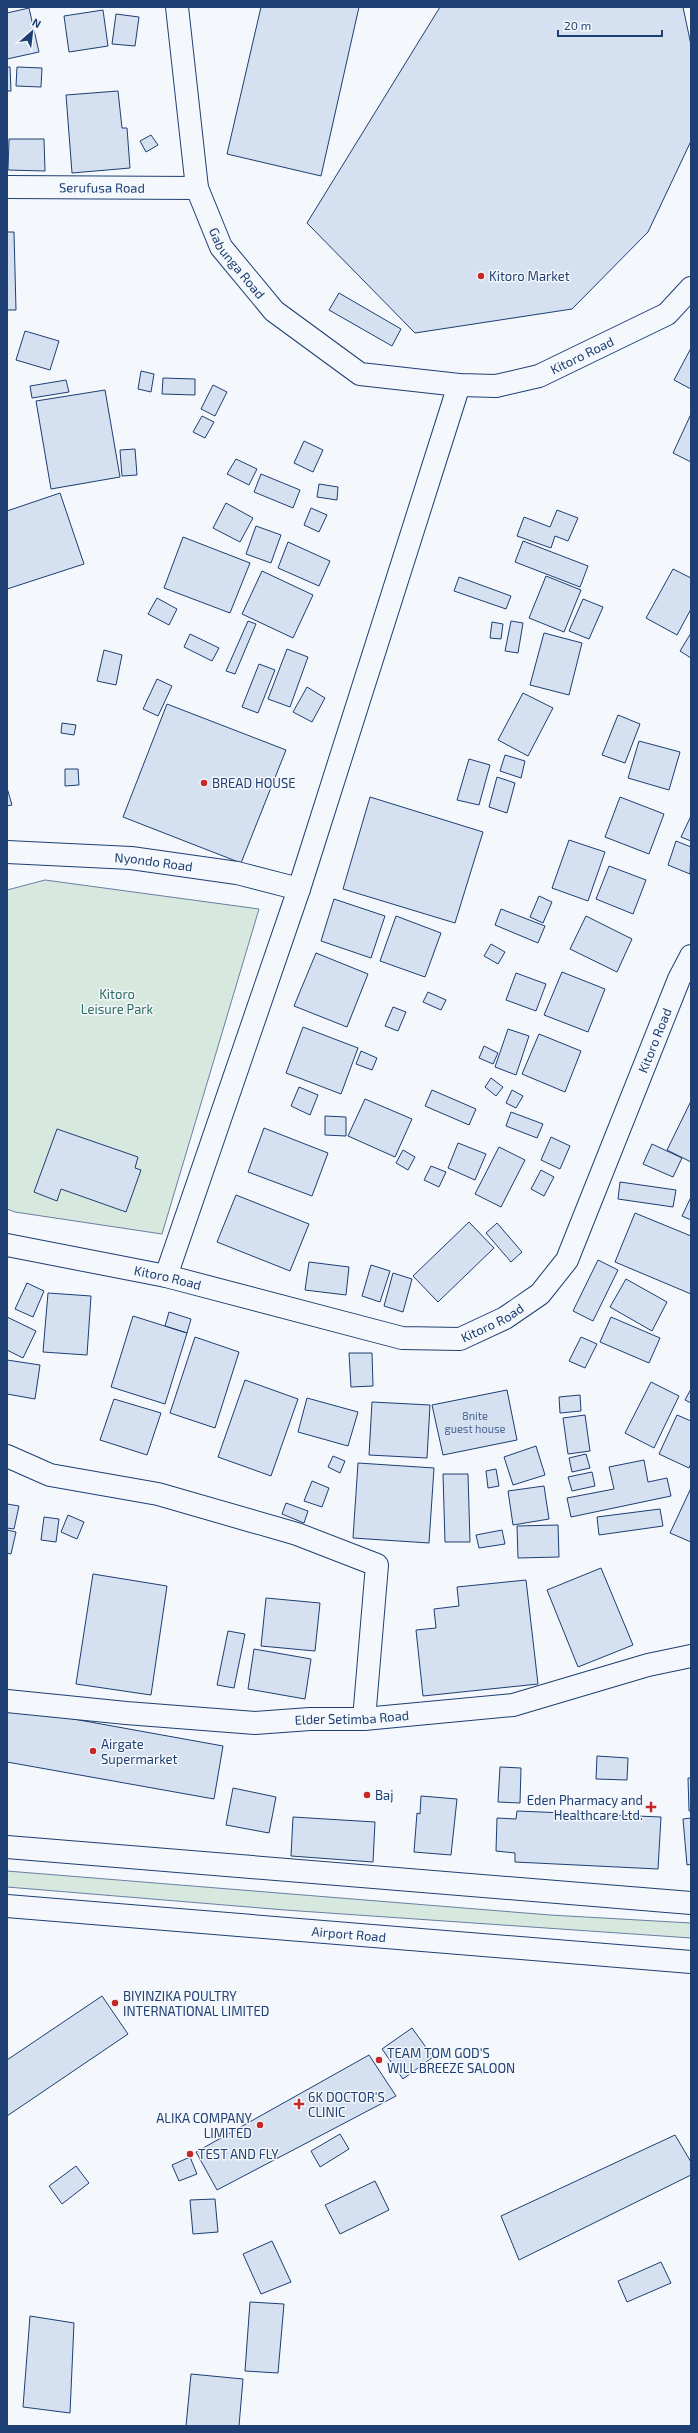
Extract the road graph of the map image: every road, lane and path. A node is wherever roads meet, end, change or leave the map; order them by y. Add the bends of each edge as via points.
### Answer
1 (176, 7) edge
2 (7, 187) edge
3 (197, 188) junction
4 (691, 288) edge
5 (459, 385) junction
6 (7, 852) edge
7 (299, 889) junction
8 (691, 956) edge
9 (7, 1245) edge
10 (166, 1276) junction
11 (7, 1456) edge
12 (691, 1656) edge
13 (7, 1701) edge
14 (364, 1719) junction
15 (7, 1847) edge
16 (691, 1903) edge
17 (7, 1906) edge
18 (691, 1962) edge

1 - 3 main road, Gabunga Road
2 - 3 main road, Serufusa Road
3 - 5 main road, Gabunga Road via 221,247 274,311 360,374
4 - 5 main road, Kitoro Road via 667,314 540,376 496,386
5 - 7 main road
6 - 7 main road, Nyondo Road via 131,858 237,873
7 - 10 main road
8 - 10 main road, Kitoro Road via 679,979 567,1260 540,1294 505,1318 460,1339 402,1338
9 - 10 main road, Kitoro Road
11 - 14 main road via 50,1475 158,1494 297,1534 377,1565
12 - 14 main road, Elder Setimba Road via 648,1665 513,1705
13 - 14 main road, Elder Setimba Road via 255,1723
15 - 16 main road
17 - 18 main road, Airport Road

